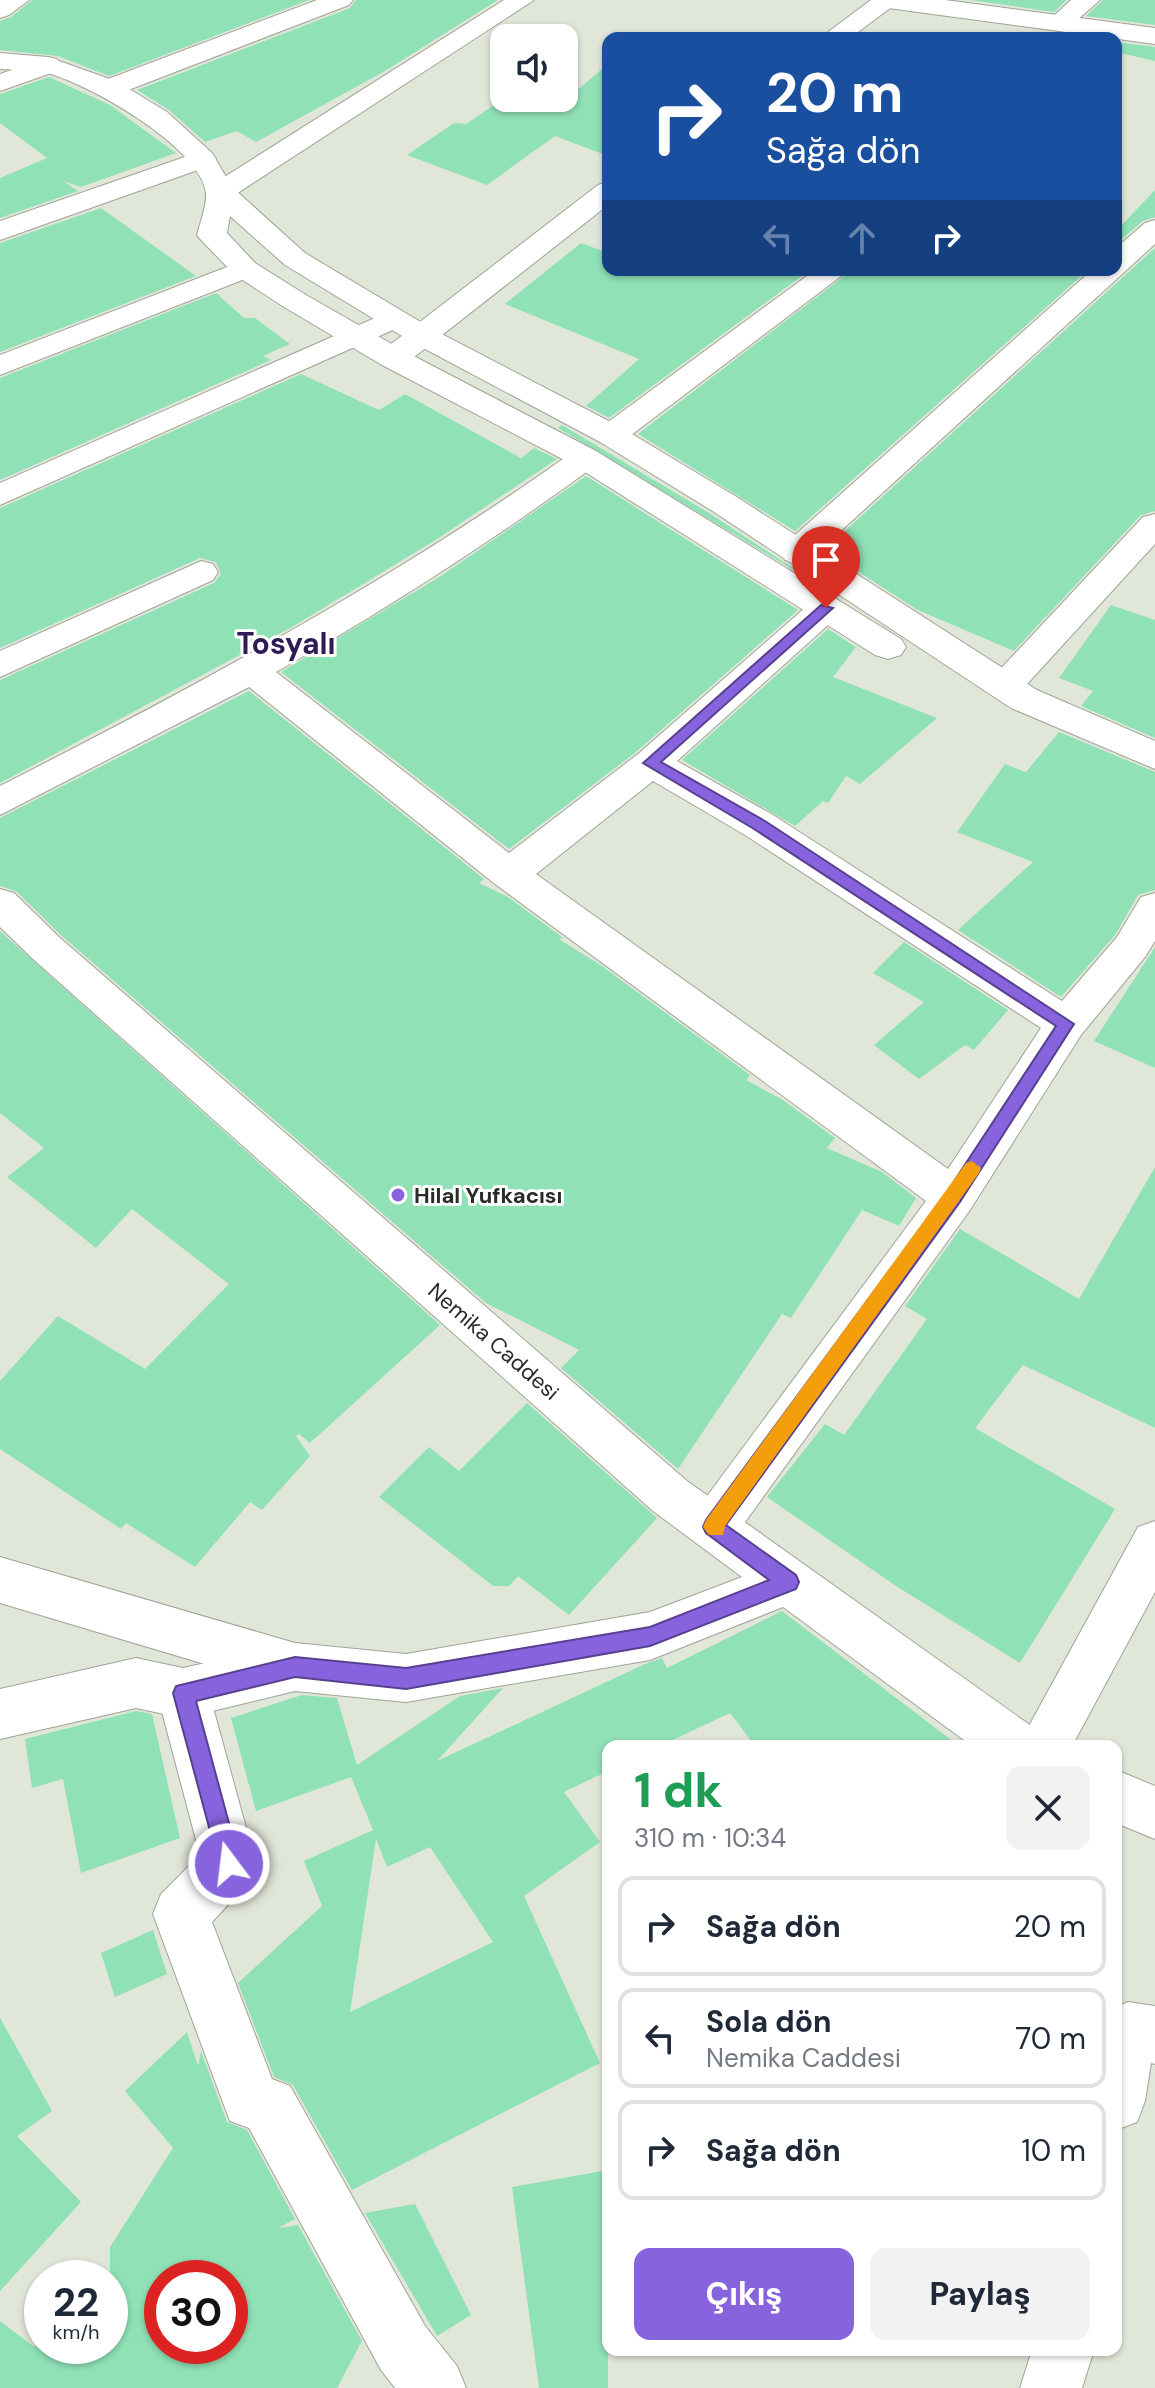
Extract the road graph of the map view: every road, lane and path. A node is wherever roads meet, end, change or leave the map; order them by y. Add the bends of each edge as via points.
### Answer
1 (16, 0) edge
2 (340, 0) edge
3 (521, 0) edge
4 (888, 0) edge
5 (1087, 0) edge
6 (0, 10) edge
7 (1059, 23) junction
8 (842, 32) edge
9 (1100, 32) edge
10 (1155, 36) edge
11 (1122, 37) edge
12 (0, 61) edge
13 (48, 65) junction
14 (0, 83) edge
15 (109, 88) junction
16 (202, 159) junction
17 (220, 192) junction
18 (602, 195) edge
19 (1155, 229) edge
20 (0, 231) edge
21 (1122, 259) edge
22 (245, 269) junction
23 (826, 276) edge
24 (1102, 276) edge
25 (393, 319) junction
26 (354, 335) junction
27 (423, 336) junction
28 (393, 358) junction
29 (0, 366) edge
30 (598, 446) junction
31 (0, 495) edge
32 (1155, 524) edge
33 (797, 552) junction
34 (201, 572) dead end
35 (826, 608) junction
36 (0, 665) edge
37 (253, 672) junction
38 (1005, 686) junction
39 (1155, 756) edge
40 (651, 763) junction
41 (1155, 780) edge
42 (0, 802) edge
43 (509, 874) junction
44 (0, 903) edge
45 (1155, 907) edge
46 (1066, 1024) junction
47 (954, 1197) junction
48 (713, 1527) junction
49 (1155, 1543) edge
50 (0, 1580) edge
51 (788, 1582) junction
52 (295, 1667) junction
53 (183, 1693) junction
54 (0, 1714) edge
55 (1007, 1740) edge
56 (1047, 1740) edge
57 (1122, 1799) edge
58 (1155, 1813) edge
59 (1155, 2035) edge
60 (1122, 2066) edge
61 (1061, 2356) edge
62 (435, 2388) edge
63 (1051, 2388) edge

1 - 6 street
2 - 15 street
3 - 17 street
4 - 7 street
4 - 8 street
5 - 7 street
7 - 9 street
10 - 11 street
12 - 13 street
13 - 14 street
13 - 15 street
15 - 16 street via 157,118
16 - 17 street
16 - 20 street
17 - 22 street via 212,235
17 - 25 street via 295,259
18 - 27 street
19 - 21 street
22 - 26 street
22 - 29 street
23 - 30 street
24 - 33 street
25 - 26 street
25 - 27 street
26 - 28 street
26 - 31 street
27 - 28 street
27 - 30 street
28 - 30 street
30 - 33 street
30 - 35 street
30 - 37 street via 499,523
32 - 38 street
33 - 38 street
34 - 36 street
35 - 40 street
35 - 41 street via 1013,724
37 - 42 street
37 - 43 street
38 - 39 street
40 - 43 street
40 - 46 street via 759,825
43 - 47 street
44 - 48 street, Nemika Caddesi via 670,1496
45 - 46 street via 1131,947
46 - 47 street
47 - 48 street
48 - 51 street, Nemika Caddesi
49 - 56 street
50 - 52 street
51 - 52 street via 635,1639 406,1678
51 - 55 street, Nemika Caddesi
52 - 53 street
53 - 54 street via 136,1683
53 - 62 street via 229,1864 181,1914 251,2100 269,2107 403,2348
57 - 58 street
59 - 60 street via 1128,2031
61 - 63 street

